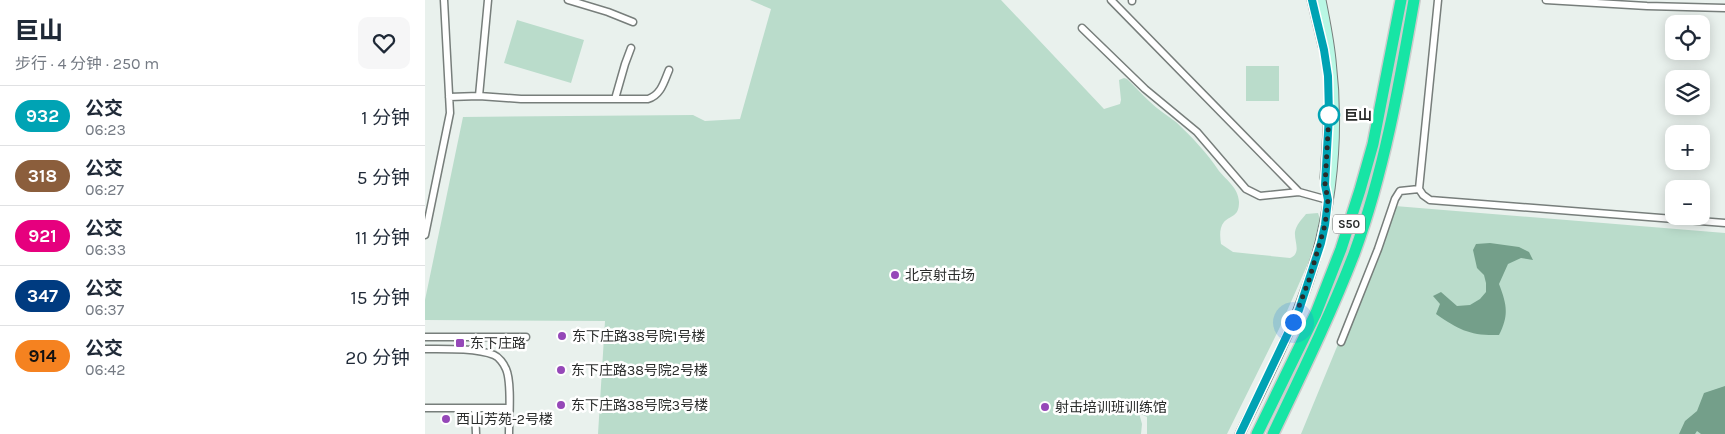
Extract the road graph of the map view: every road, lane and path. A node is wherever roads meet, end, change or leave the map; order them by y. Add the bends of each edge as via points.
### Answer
1 (444, 0) edge
2 (488, 0) edge
3 (568, 0) edge
4 (1111, 0) edge
5 (1312, 0) edge
6 (1321, 0) edge
7 (1393, 0) edge
8 (1401, 0) edge
9 (1414, 0) edge
10 (1438, 0) edge
11 (1546, 0) edge
12 (1725, 8) edge
13 (633, 22) dead end
14 (1082, 28) dead end
15 (631, 48) dead end
16 (1389, 60) junction
17 (669, 70) dead end
18 (479, 96) junction
19 (449, 97) junction
20 (615, 99) junction
21 (1419, 189) junction
22 (1299, 192) junction
23 (1328, 200) junction
24 (1725, 223) edge
25 (425, 235) edge
26 (425, 337) edge
27 (526, 337) dead end
28 (1341, 342) dead end
29 (425, 349) edge
30 (425, 408) edge
31 (475, 408) junction
32 (509, 408) junction
33 (476, 434) edge
34 (509, 434) edge
35 (1240, 434) edge
36 (1257, 434) edge
37 (1273, 434) edge

1 - 19 street
2 - 18 street
3 - 13 street
4 - 22 street
5 - 23 main road via 1328,76 1325,185
6 - 23 main road via 1331,59 1335,113
7 - 16 highway
8 - 16 highway, S50
9 - 37 highway, S50 via 1387,148 1360,236 1328,318
10 - 21 street
11 - 12 street
14 - 22 street via 1145,89 1197,132 1246,189 1260,196
15 - 20 street
16 - 36 highway, S50 via 1373,144 1341,249 1316,313
17 - 20 street via 654,97
18 - 19 street
18 - 20 street
19 - 25 street via 450,113
21 - 24 street via 1430,200
21 - 28 street via 1400,191 1395,199
22 - 23 street
23 - 35 main road via 1321,243 1299,310
26 - 27 street
29 - 32 street via 495,355 507,370
30 - 31 street
31 - 32 street
31 - 33 street
32 - 34 street

